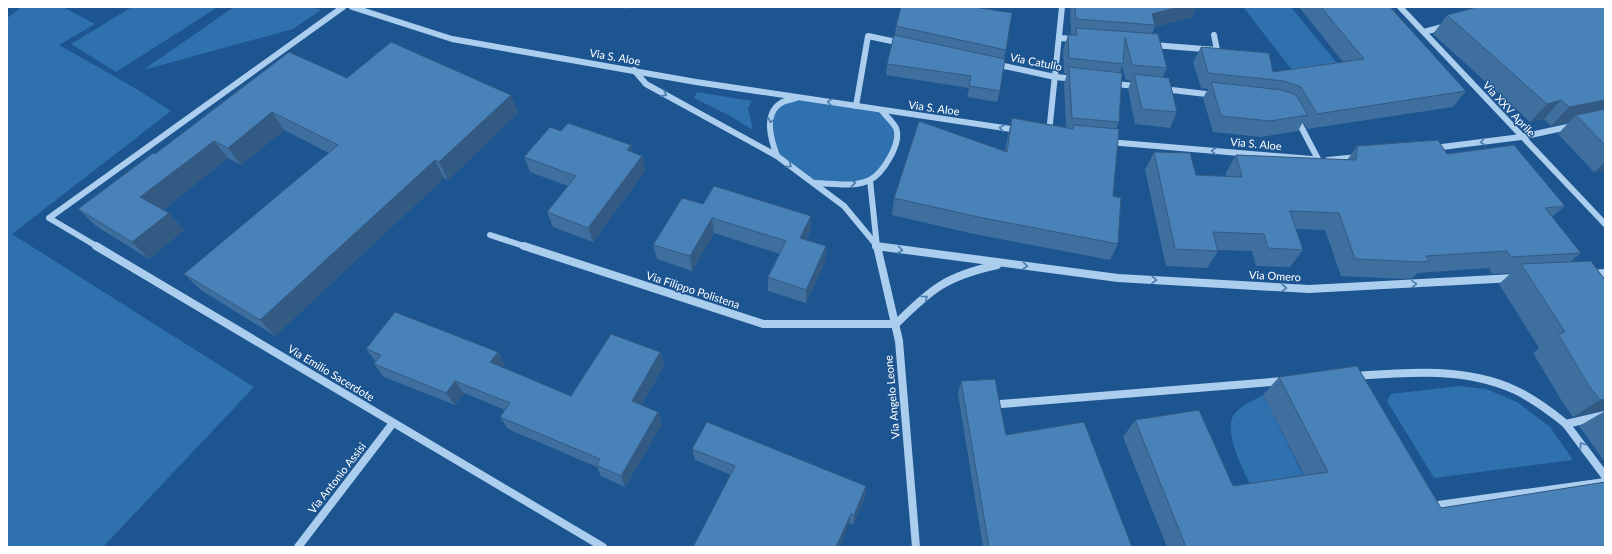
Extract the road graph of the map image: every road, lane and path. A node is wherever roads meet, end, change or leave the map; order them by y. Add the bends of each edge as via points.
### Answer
1 (343, 7) edge
2 (352, 7) edge
3 (1062, 7) edge
4 (1400, 7) edge
5 (1453, 24) edge
6 (1424, 32) junction
7 (1214, 35) dead end
8 (1059, 38) junction
9 (1083, 40) edge
10 (905, 44) edge
11 (1146, 44) edge
12 (988, 62) edge
13 (634, 70) junction
14 (1055, 77) junction
15 (1086, 81) edge
16 (1110, 83) edge
17 (1141, 87) edge
18 (1157, 88) edge
19 (1219, 95) edge
20 (798, 98) junction
21 (856, 106) junction
22 (882, 111) junction
23 (1294, 114) edge
24 (1582, 124) edge
25 (1026, 132) edge
26 (1041, 134) edge
27 (1521, 137) junction
28 (1098, 141) edge
29 (1430, 148) edge
30 (777, 156) junction
31 (1368, 156) edge
32 (1318, 159) junction
33 (870, 180) junction
34 (814, 182) junction
35 (1605, 224) edge
36 (490, 235) dead end
37 (877, 247) junction
38 (1004, 264) junction
39 (1605, 273) edge
40 (1582, 274) edge
41 (1520, 278) edge
42 (896, 324) junction
43 (1344, 377) edge
44 (1292, 381) edge
45 (1001, 404) edge
46 (1605, 415) edge
47 (393, 423) junction
48 (1566, 424) junction
49 (1605, 476) edge
50 (1605, 482) edge
51 (1425, 500) edge
52 (298, 547) edge
53 (603, 547) edge
54 (916, 547) edge

1 - 47 street, Via Emilio Sacerdote via 48,218
2 - 13 street, Via S. Aloe via 452,39
3 - 8 street
4 - 6 street, Via XXV Aprile
5 - 6 street
6 - 27 street, Via XXV Aprile
7 - 11 street via 1217,50
8 - 9 street
8 - 14 street
10 - 21 street via 868,36
12 - 14 street, Via Catullo
13 - 20 street, Via S. Aloe
13 -> 30 street via 646,84
14 - 15 street, Via Catullo
14 - 26 street via 1052,135
16 - 17 street
18 - 19 street
21 -> 20 street, Via S. Aloe
20 -> 30 street via 781,104 773,112 771,142
21 - 22 street, Via S. Aloe
25 -> 22 street, Via S. Aloe
22 - 33 street via 896,128 897,143 888,162
23 - 32 street
24 - 27 street
27 -> 29 street
27 - 35 street, Via XXV Aprile
32 -> 28 street, Via S. Aloe
30 -> 34 street
31 - 32 street, Via S. Aloe
34 -> 33 street via 854,184
33 - 37 street, Via Angelo Leone
34 - 37 street via 844,206
36 - 42 street, Via Filippo Polistena via 763,324
37 -> 38 street, Via Omero
37 - 42 street, Via Angelo Leone
38 -> 41 street, Via Omero via 1118,278 1308,289
42 -> 38 street via 943,283 976,269
39 - 40 street
42 - 54 street, Via Angelo Leone
43 - 48 street via 1361,379 1448,373 1495,382 1546,407
44 - 45 street
46 - 48 street
47 - 52 street, Via Antonio Assisi
47 - 53 street, Via Emilio Sacerdote
49 -> 48 street
50 - 51 street via 1429,507

